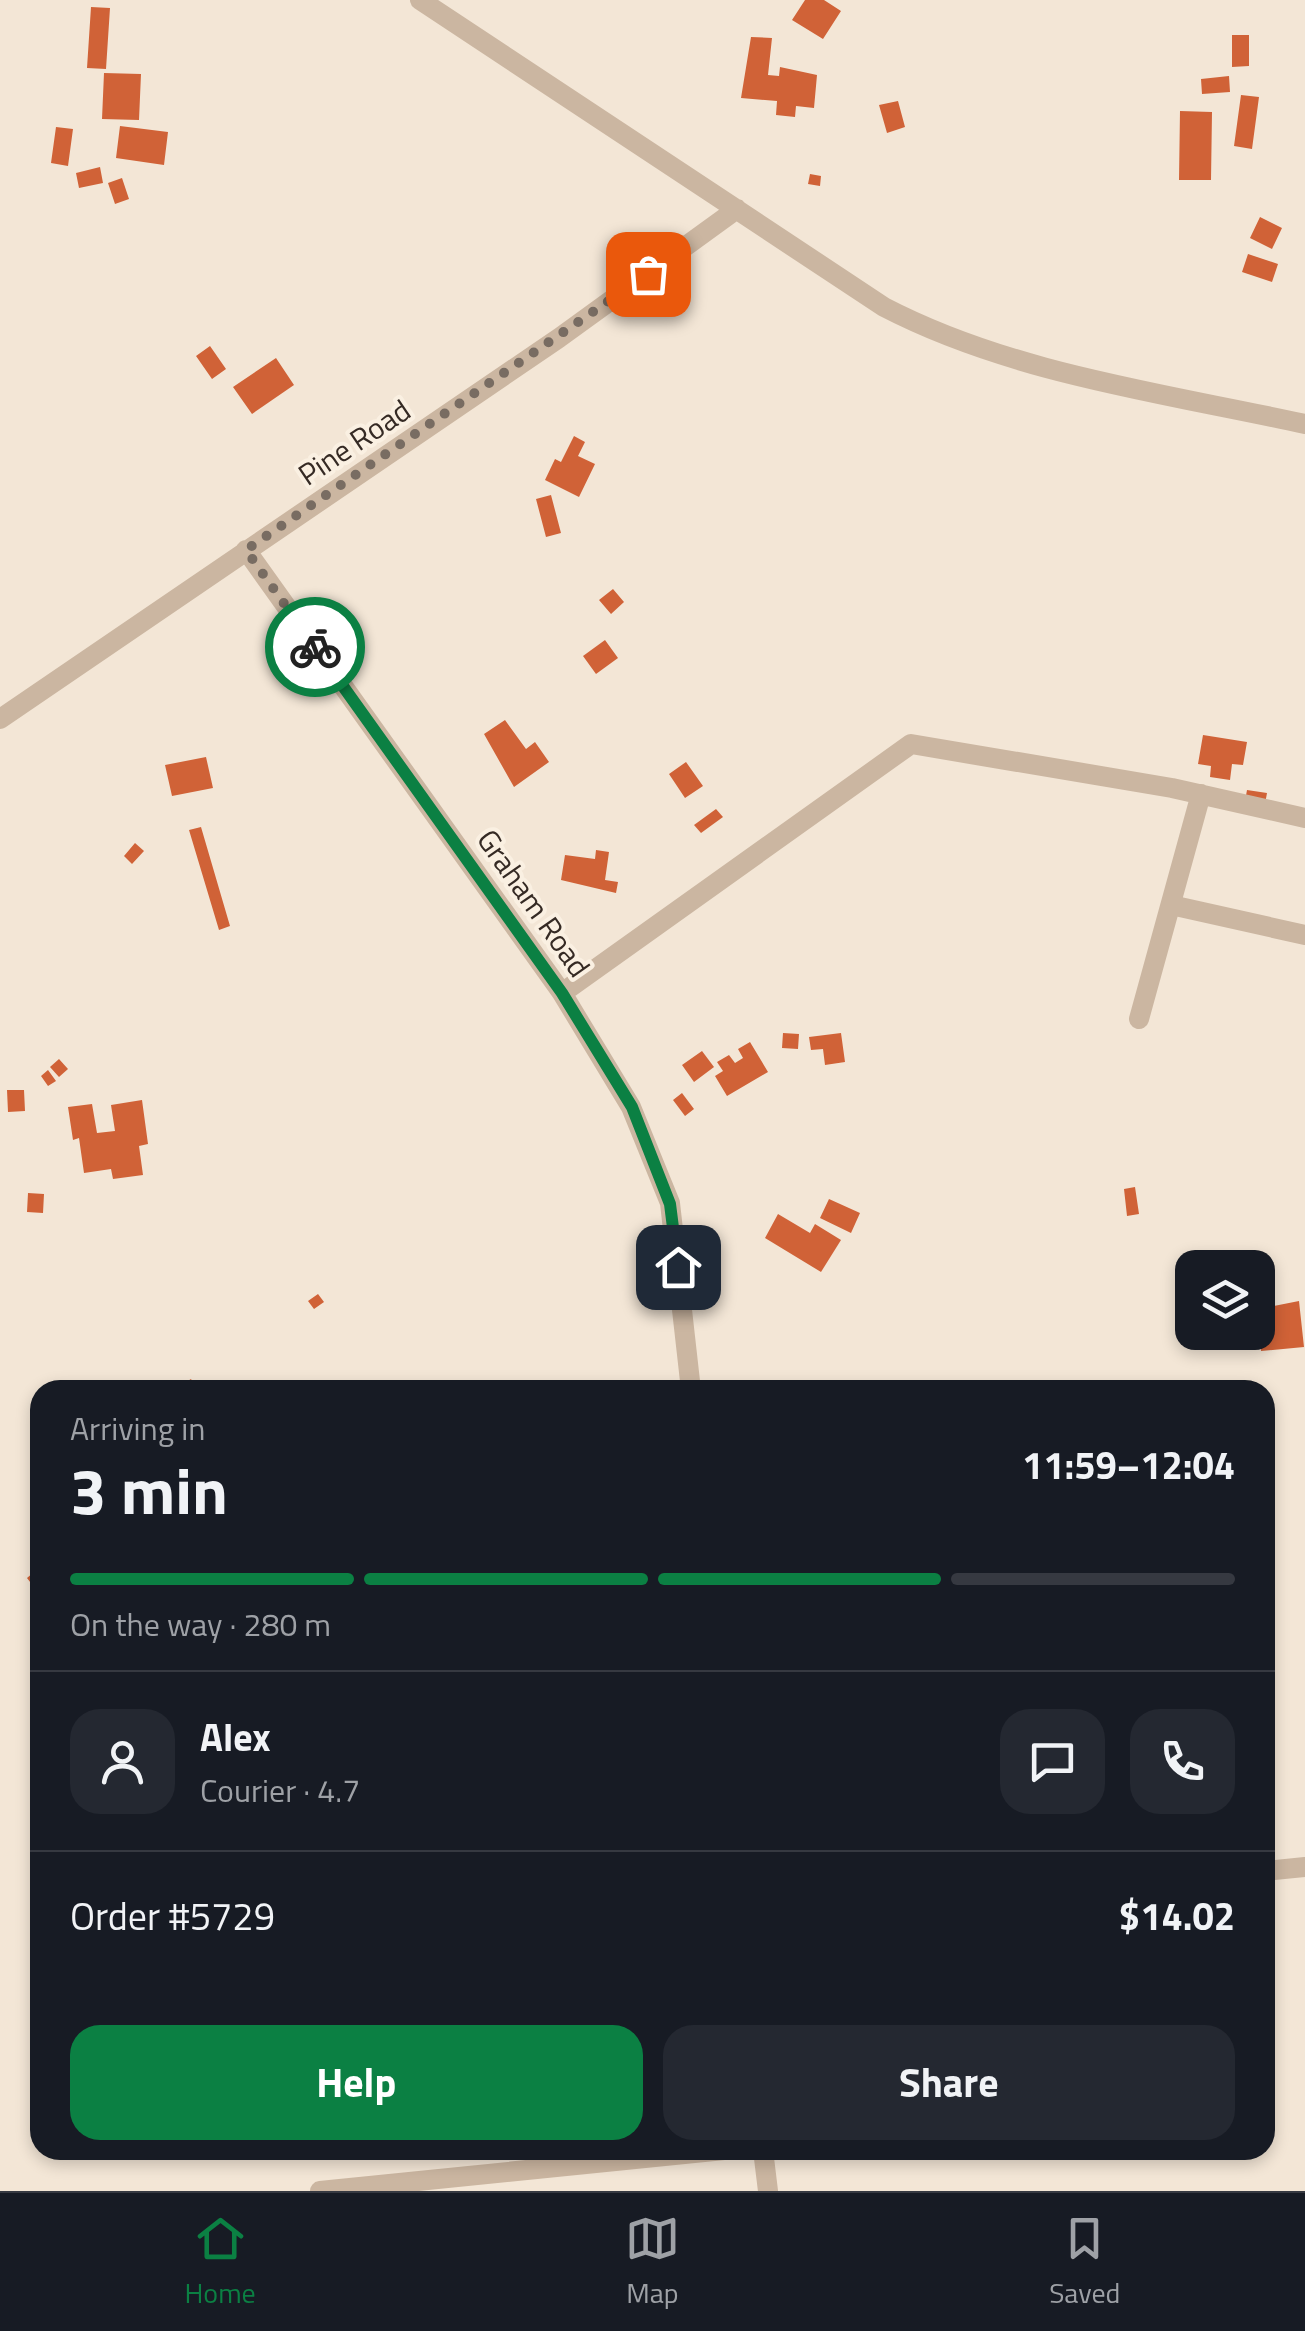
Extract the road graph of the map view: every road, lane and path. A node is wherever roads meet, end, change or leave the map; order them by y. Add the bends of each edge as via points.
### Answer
1 (420, 0) edge
2 (737, 209) junction
3 (1305, 424) edge
4 (246, 550) junction
5 (0, 719) edge
6 (1202, 794) junction
7 (1305, 818) edge
8 (1171, 906) junction
9 (1305, 935) edge
10 (562, 993) junction
11 (1140, 1019) dead end
12 (691, 1380) edge
13 (1305, 1867) edge
14 (1275, 1870) edge
15 (625, 2160) edge
16 (764, 2160) edge
17 (320, 2191) edge
18 (768, 2191) edge

1 - 2 street
2 - 3 street via 884,306 956,341
2 - 4 street, Pine Road
4 - 5 street, Pine Road
4 - 10 street, Graham Road
6 - 7 street
6 - 8 street
6 - 10 street via 911,744
8 - 9 street
8 - 11 street
10 - 12 street, Graham Road via 632,1107 670,1204
13 - 14 street
15 - 17 street
16 - 18 street

